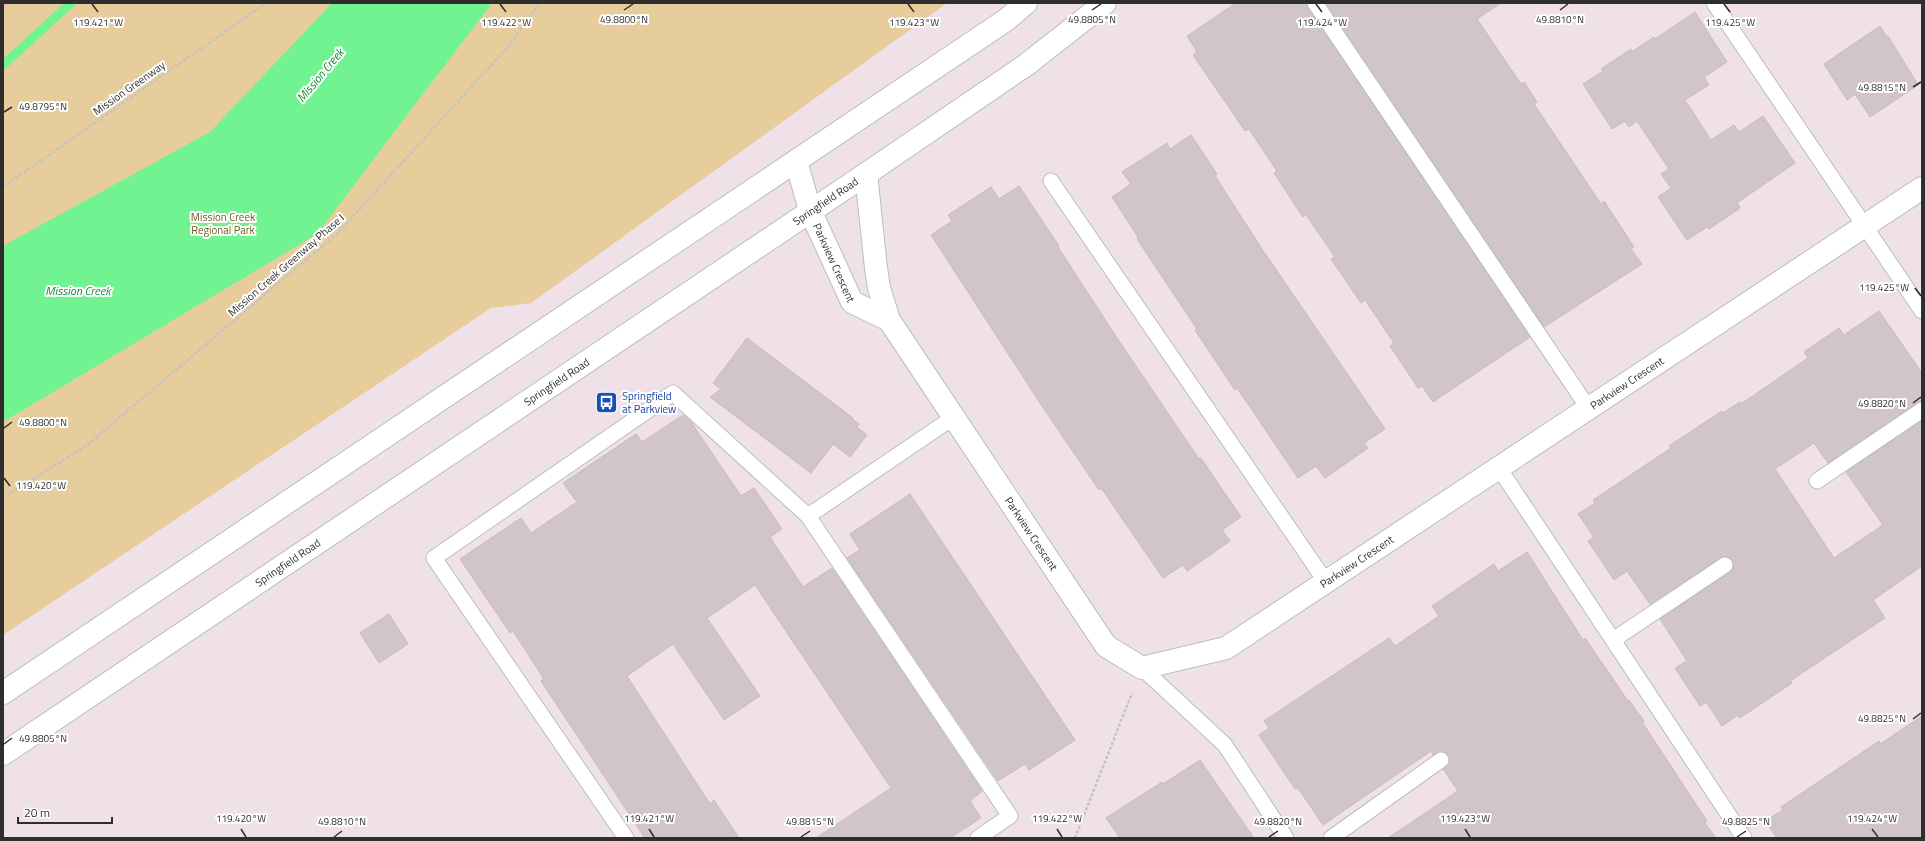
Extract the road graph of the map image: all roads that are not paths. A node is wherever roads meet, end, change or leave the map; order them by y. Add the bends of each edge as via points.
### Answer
1 (1026, 3) edge
2 (1105, 3) edge
3 (1316, 3) edge
4 (1714, 3) edge
5 (796, 160) junction
6 (866, 174) junction
7 (1051, 182) dead end
8 (1922, 188) edge
9 (810, 210) junction
10 (1865, 227) junction
11 (1922, 311) edge
12 (889, 320) junction
13 (1589, 409) junction
14 (1922, 410) edge
15 (954, 417) junction
16 (1498, 468) junction
17 (1817, 481) dead end
18 (808, 516) junction
19 (1725, 564) dead end
20 (1326, 582) junction
21 (1613, 640) junction
22 (1142, 668) junction
23 (3, 693) edge
24 (3, 754) edge
25 (1441, 760) dead end
26 (626, 838) edge
27 (978, 838) edge
28 (1286, 838) edge
29 (1331, 838) edge
30 (1744, 838) edge

1 - 5 main road via 1006,20
2 - 6 main road, Springfield Road via 1026,65
3 - 13 lane
4 - 10 lane
5 - 9 main road, Parkview Crescent
5 - 23 main road
6 - 9 main road, Springfield Road
6 - 12 main road, Parkview Crescent via 879,288
7 - 20 lane
8 - 10 main road, Parkview Crescent
9 - 12 main road, Parkview Crescent via 852,302
9 - 24 main road, Springfield Road
10 - 11 lane
10 - 13 main road, Parkview Crescent
12 - 15 main road, Parkview Crescent
13 - 16 main road, Parkview Crescent
14 - 17 lane
15 - 18 lane
15 - 22 main road, Parkview Crescent via 1106,646
16 - 20 main road, Parkview Crescent
16 - 21 lane
18 - 26 lane via 673,393 434,558
18 - 27 lane via 1010,816
19 - 21 lane
20 - 22 main road, Parkview Crescent via 1226,648
21 - 30 lane
22 - 28 lane via 1225,744
25 - 29 lane

